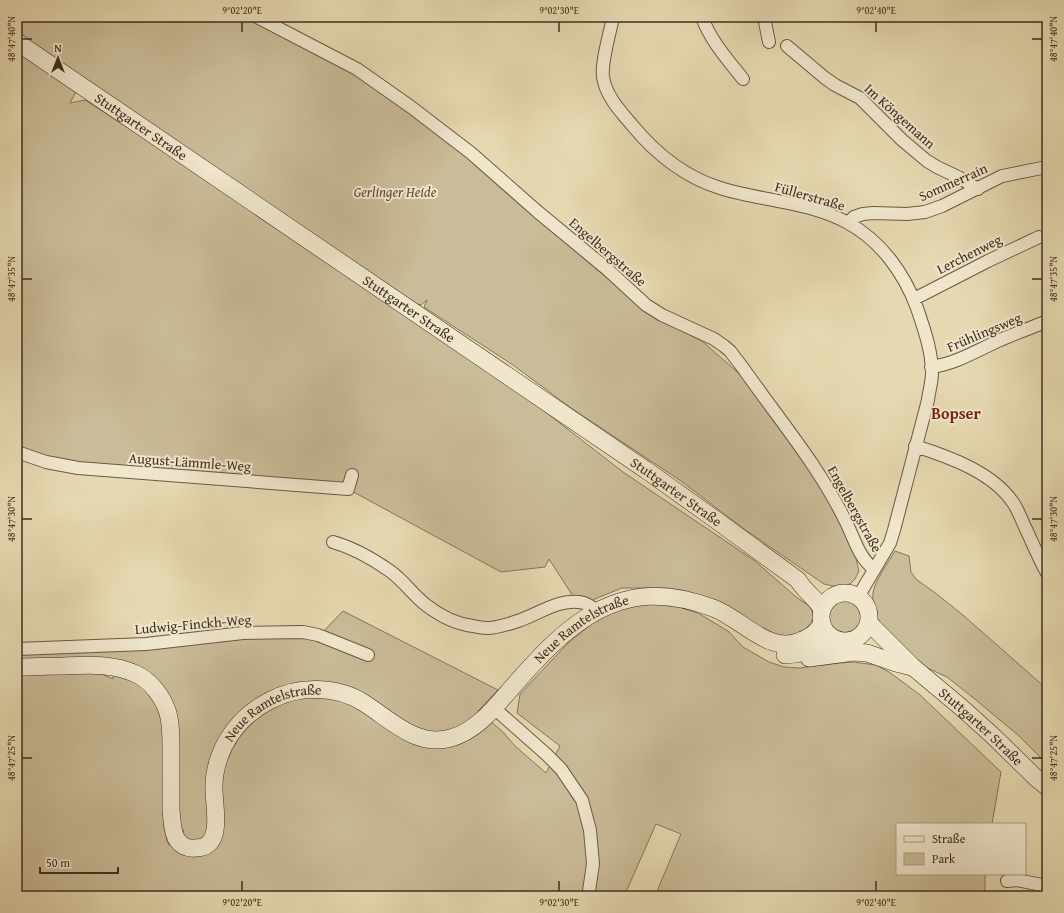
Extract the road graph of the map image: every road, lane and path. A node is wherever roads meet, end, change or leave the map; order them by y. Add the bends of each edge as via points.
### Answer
1 (257, 17) edge
2 (702, 17) edge
3 (764, 17) edge
4 (612, 18) edge
5 (17, 42) edge
6 (769, 42) dead end
7 (787, 46) dead end
8 (743, 79) dead end
9 (1047, 167) edge
10 (978, 188) junction
11 (848, 223) junction
12 (1039, 237) dead end
13 (914, 299) junction
14 (1047, 321) edge
15 (931, 367) junction
16 (916, 446) junction
17 (17, 452) edge
18 (352, 475) dead end
19 (334, 542) dead end
20 (874, 569) junction
21 (1047, 573) edge
22 (798, 580) junction
23 (836, 595) junction
24 (858, 597) junction
25 (699, 604) junction
26 (598, 611) junction
27 (822, 616) junction
28 (870, 623) junction
29 (835, 639) junction
30 (858, 639) junction
31 (17, 649) edge
32 (368, 655) dead end
33 (793, 655) junction
34 (17, 667) edge
35 (913, 667) junction
36 (494, 708) junction
37 (1047, 787) edge
38 (1007, 881) dead end
39 (1047, 886) edge
40 (588, 896) edge

1 - 20 street, Engelbergstraße via 374,80 471,153 650,308 708,336 730,351 823,478 862,556
2 - 8 street via 713,39
3 - 6 street
4 - 11 street, Füllerstraße via 603,67 605,84 620,111 658,152 689,174 719,188 826,213
5 - 22 main road, Stuttgarter Straße via 646,470
7 - 10 street, Im Köngemann via 825,78 860,98 927,161
9 - 10 street, Sommerrain via 1002,176
10 - 11 street, Sommerrain via 925,212 863,214
11 - 13 street, Füllerstraße via 874,242 890,259
12 - 13 street, Lerchenweg
13 - 15 street, Füllerstraße via 928,345
14 - 15 street, Frühlingsweg via 958,360
15 - 16 street, Füllerstraße via 928,400
16 - 20 street, Füllerstraße via 890,543
16 - 21 street via 958,462 998,486 1018,511
17 - 18 street, August-Lämmle-Weg via 46,462 78,468 348,489
19 - 26 street via 345,545 391,572 425,604 440,614 470,626 489,628 505,625 570,602 584,603
20 - 24 street, Füllerstraße
22 - 23 main road, Stuttgarter Straße
22 - 27 main road, Stuttgarter Straße via 820,604
23 - 24 main road via 847,593
23 - 27 main road via 827,600
24 - 28 main road via 867,605
25 - 26 main road, Neue Ramtelstraße via 677,598 645,597 614,603
25 - 27 main road, Neue Ramtelstraße via 714,608 755,634 780,644 795,643 814,634
25 - 33 main road, Neue Ramtelstraße via 766,652
26 - 36 main road, Neue Ramtelstraße via 569,630 546,651
27 - 29 main road via 824,630
28 - 30 main road
28 - 35 main road, Stuttgarter Straße
29 - 30 main road via 846,642
29 - 33 main road, Neue Ramtelstraße
30 - 35 main road, Stuttgarter Straße via 876,645
31 - 32 street, Ludwig-Finckh-Weg via 146,644 242,633 303,632 318,635
33 - 35 main road via 812,658 842,653 867,653
34 - 36 main road, Neue Ramtelstraße via 106,666 132,672 151,684 168,714 171,736 173,830 176,839 190,848 200,848 214,836 215,769 227,739 247,715 274,698 307,690 351,696 397,726 431,740 447,739 462,734
35 - 37 main road, Stuttgarter Straße via 962,708
36 - 40 street via 561,769 582,800 590,830 593,864
38 - 39 street via 1017,880

